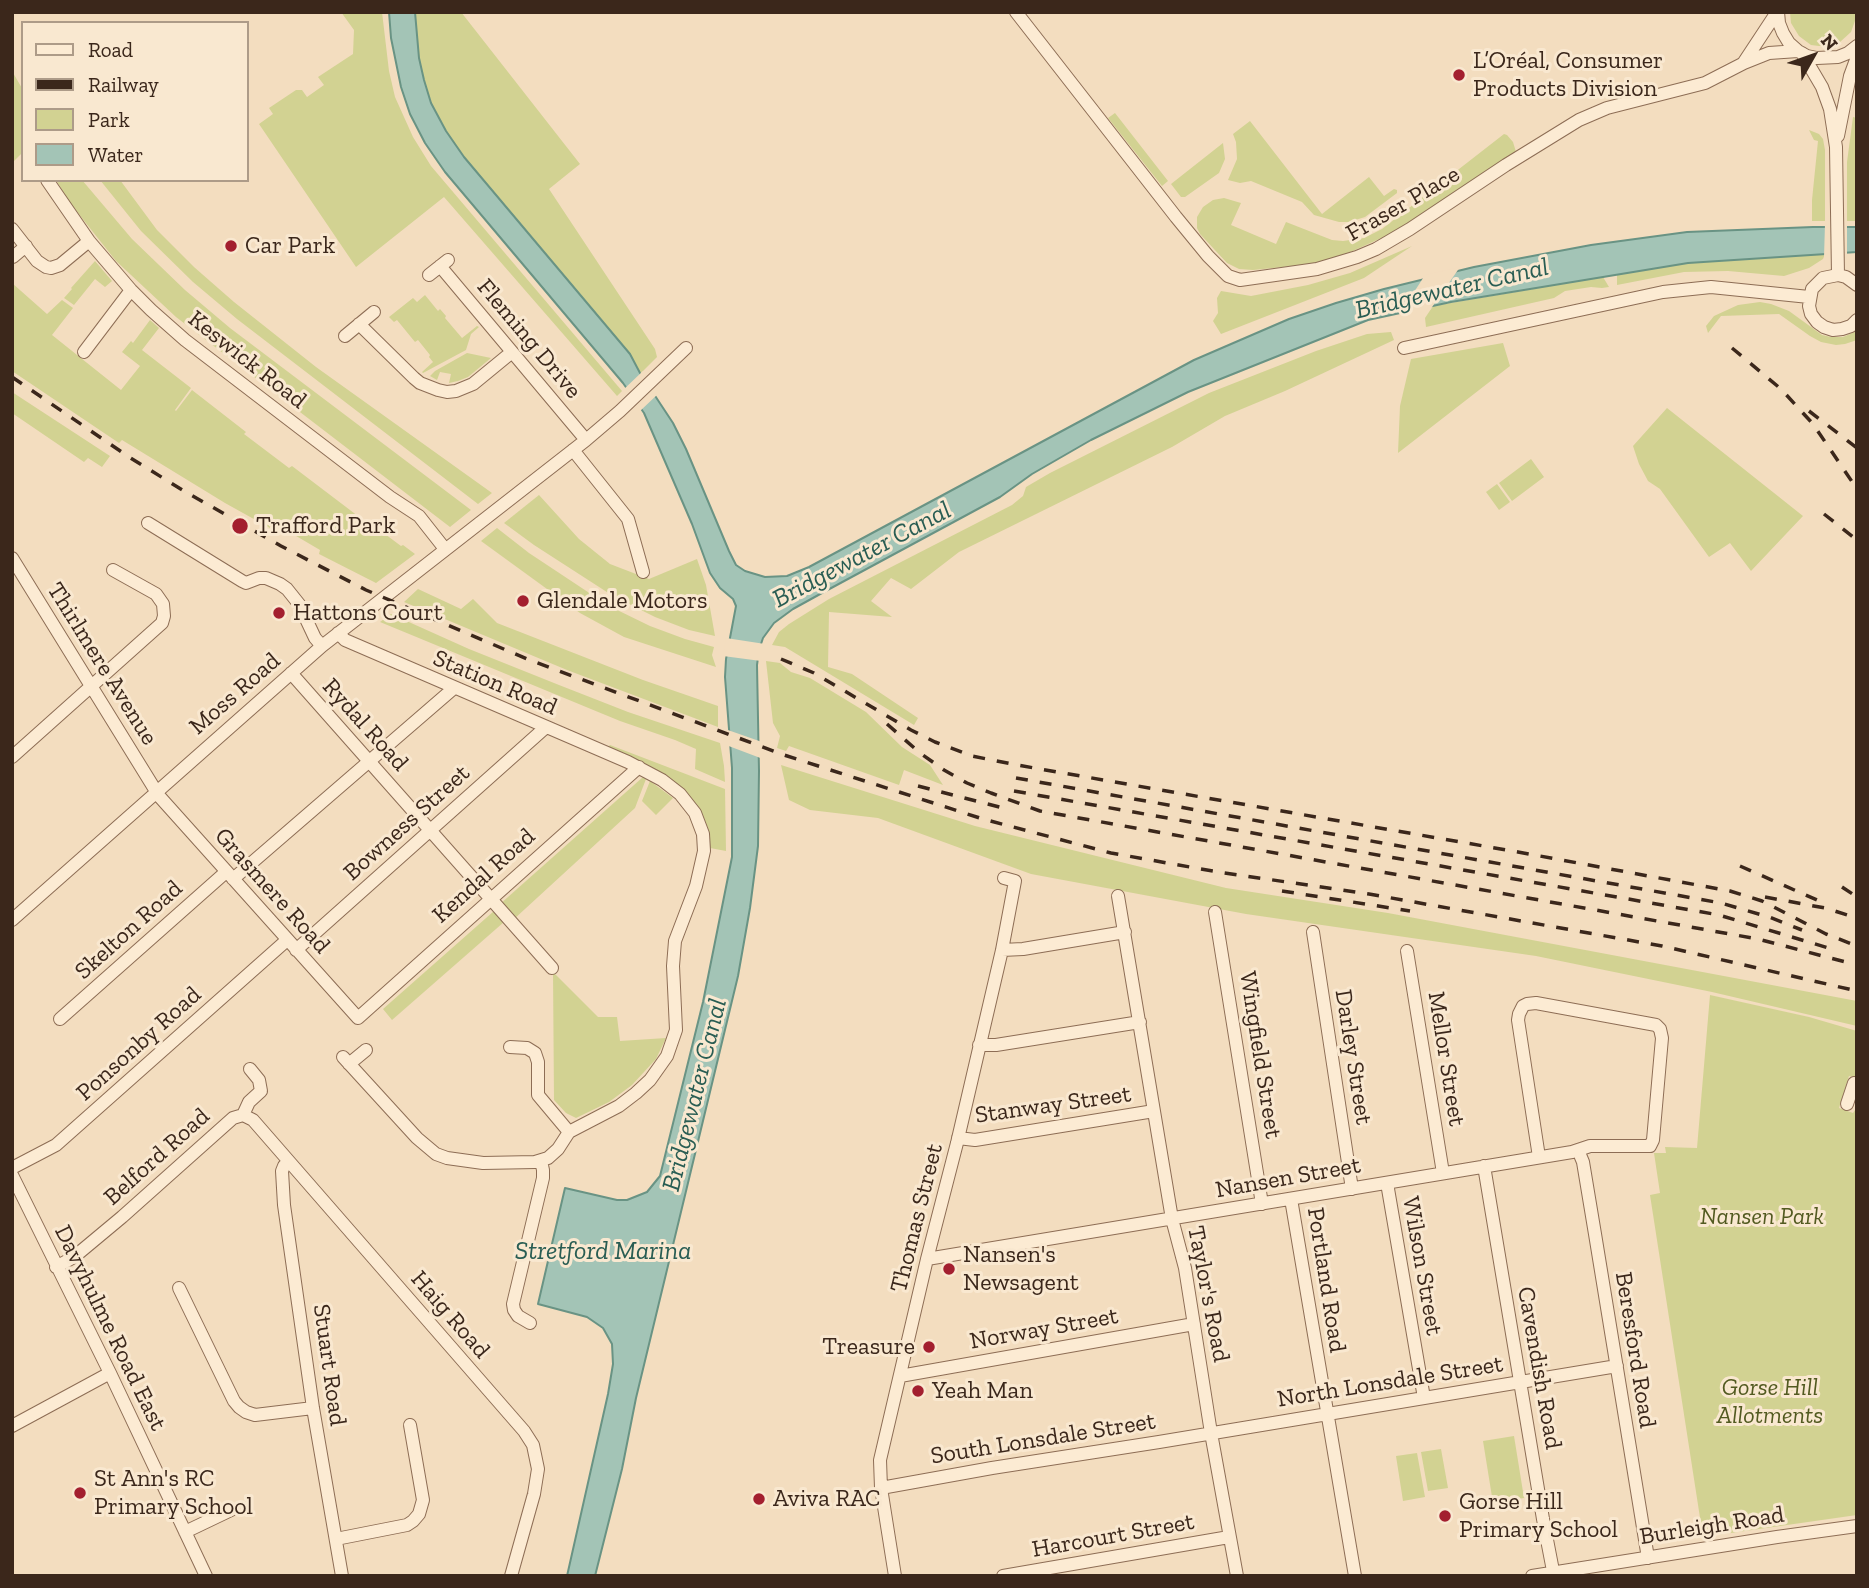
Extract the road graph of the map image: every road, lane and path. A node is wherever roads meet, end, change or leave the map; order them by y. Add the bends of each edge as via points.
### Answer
1 (1016, 12) edge
2 (1778, 12) edge
3 (1857, 46) edge
4 (1800, 52) junction
5 (1857, 57) edge
6 (1744, 63) junction
7 (1836, 147) junction
8 (48, 182) edge
9 (12, 229) edge
10 (89, 241) junction
11 (26, 246) junction
12 (13, 257) edge
13 (429, 275) dead end
14 (1838, 275) junction
15 (1857, 285) edge
16 (131, 290) junction
17 (1809, 297) junction
18 (374, 312) dead end
19 (1857, 320) edge
20 (359, 324) junction
21 (345, 336) dead end
22 (687, 348) dead end
23 (1404, 348) dead end
24 (84, 352) dead end
25 (512, 352) junction
26 (586, 440) junction
27 (573, 450) junction
28 (148, 523) dead end
29 (445, 549) junction
30 (13, 560) edge
31 (113, 570) dead end
32 (643, 572) dead end
33 (338, 633) junction
34 (322, 646) junction
35 (291, 673) junction
36 (91, 686) junction
37 (454, 688) junction
38 (546, 727) junction
39 (12, 757) edge
40 (368, 761) junction
41 (639, 767) junction
42 (156, 792) junction
43 (430, 831) junction
44 (230, 875) junction
45 (1004, 878) dead end
46 (1118, 897) dead end
47 (490, 898) junction
48 (1216, 912) dead end
49 (12, 920) edge
50 (1125, 932) junction
51 (1313, 932) dead end
52 (291, 945) junction
53 (1002, 950) junction
54 (1406, 951) dead end
55 (552, 968) dead end
56 (358, 1017) joint
57 (60, 1019) dead end
58 (1140, 1022) junction
59 (979, 1045) junction
60 (510, 1047) dead end
61 (366, 1050) dead end
62 (250, 1069) dead end
63 (1154, 1111) junction
64 (243, 1115) junction
65 (569, 1132) junction
66 (958, 1138) junction
67 (1578, 1150) junction
68 (1539, 1157) junction
69 (541, 1161) junction
70 (288, 1162) junction
71 (1484, 1166) junction
72 (12, 1168) edge
73 (1443, 1173) junction
74 (12, 1175) edge
75 (1387, 1183) junction
76 (1352, 1189) junction
77 (1291, 1199) junction
78 (1262, 1204) junction
79 (1172, 1219) junction
80 (927, 1259) junction
81 (56, 1267) junction
82 (179, 1288) dead end
83 (530, 1323) dead end
84 (1194, 1324) junction
85 (1617, 1366) junction
86 (110, 1373) junction
87 (900, 1376) junction
88 (1520, 1382) junction
89 (1424, 1398) junction
90 (313, 1408) junction
91 (1328, 1413) junction
92 (410, 1425) dead end
93 (12, 1426) edge
94 (1211, 1433) junction
95 (881, 1488) junction
96 (231, 1510) dead end
97 (1857, 1526) edge
98 (185, 1532) junction
99 (1229, 1537) junction
100 (336, 1539) junction
101 (1648, 1558) junction
102 (1554, 1574) edge
103 (206, 1576) edge
104 (342, 1576) edge
105 (511, 1576) edge
106 (895, 1576) edge
107 (1003, 1576) edge
108 (1237, 1576) edge
109 (1355, 1576) edge
110 (1532, 1576) edge

1 - 6 street, Fraser Place via 1201,248 1220,270 1240,279 1317,270 1366,253 1579,120 1607,108 1705,83
2 - 4 street via 1783,33
2 - 6 street, Fraser Place
3 - 4 street, Fraser Place via 1828,59
4 - 6 street, Fraser Place via 1769,53
4 - 7 street via 1827,97
5 - 7 street
7 - 14 street
8 - 10 street, Keswick Road
9 - 11 street
10 - 11 street via 51,268 41,265
10 - 16 street, Keswick Road
11 - 12 street
13 - 25 street, Fleming Drive via 444,263
14 - 15 street
14 - 17 street via 1816,283
16 - 24 street via 99,342
16 - 29 street, Keswick Road via 185,340 419,516
17 - 19 street via 1811,314 1824,327 1842,329
17 - 23 street via 1710,287 1663,292
18 - 20 street
20 - 21 street
20 - 25 street via 414,378 438,390 456,391 473,384
22 - 26 street, Moss Road
25 - 26 street, Fleming Drive
26 - 27 street, Moss Road
27 - 29 street, Moss Road
27 - 32 street via 628,519 633,560
28 - 34 street via 178,536 242,582 266,578 280,584 299,604
29 - 33 street, Moss Road
30 - 36 street, Thirlmere Avenue
31 - 36 street via 156,594 164,615 162,623
33 - 34 street, Moss Road
33 - 37 street, Station Road
34 - 35 street, Moss Road
35 - 40 street, Rydal Road
35 - 42 street, Moss Road
36 - 39 street
36 - 42 street, Thirlmere Avenue
37 - 38 street, Station Road
37 - 40 street, Skelton Road
38 - 41 street, Station Road
38 - 43 street, Bowness Street
40 - 43 street, Rydal Road
40 - 44 street, Skelton Road
41 - 47 street, Kendal Road
41 - 65 street, Station Road via 689,803 703,834 701,869 674,952 675,1038 662,1065 636,1093
42 - 44 street, Grasmere Road
42 - 49 street, Moss Road
43 - 47 street, Rydal Road
43 - 52 street, Bowness Street
44 - 52 street, Grasmere Road
44 - 57 street, Skelton Road
45 - 53 street, Thomas Street via 1015,881
46 - 50 street, Taylor's Road
47 - 55 street, Rydal Road
47 - 56 street, Kendal Road
48 - 78 street, Wingfield Street
50 - 53 street
50 - 58 street, Taylor's Road
51 - 76 street, Darley Street
52 - 56 street, Grasmere Road
52 - 72 street, Ponsonby Road via 56,1145
53 - 59 street, Thomas Street
54 - 73 street, Mellor Street
58 - 59 street
58 - 63 street, Taylor's Road
59 - 66 street, Thomas Street
60 - 65 street via 535,1053 538,1095
61 - 69 street via 346,1060 436,1154 483,1163
62 - 64 street, Belford Road via 260,1080 261,1091 246,1105
63 - 66 street, Stanway Street via 975,1140
63 - 79 street, Taylor's Road
64 - 70 street, Haig Road via 253,1120
64 - 81 street, Belford Road via 233,1118 122,1217
65 - 69 street via 553,1154
66 - 80 street, Thomas Street
67 - 68 street, Nansen Street
67 - 68 street, Nansen Street via 1595,1145 1652,1144 1660,1029 1652,1023 1531,1003 1520,1010 1518,1020
67 - 85 street, Beresford Road
68 - 71 street, Nansen Street
69 - 83 street via 543,1178 513,1304 518,1316
70 - 90 street, Stuart Road via 282,1171 284,1205
70 - 105 street, Haig Road via 533,1445 538,1469 534,1493
71 - 73 street, Nansen Street
71 - 88 street, Cavendish Road
73 - 75 street, Nansen Street
74 - 81 street, Davyhulme Road East
75 - 76 street, Nansen Street
75 - 89 street, Wilson Street
76 - 77 street, Nansen Street
77 - 78 street, Nansen Street
77 - 91 street, Portland Road
78 - 79 street, Nansen Street
79 - 80 street, Nansen Street
79 - 84 street, Taylor's Road
80 - 87 street, Thomas Street
81 - 86 street, Davyhulme Road East
82 - 90 street via 239,1407 255,1415
84 - 87 street, Norway Street
84 - 94 street, Taylor's Road
85 - 88 street, North Lonsdale Street
85 - 101 street, Beresford Road
86 - 93 street
86 - 98 street, Davyhulme Road East
87 - 95 street, Thomas Street via 880,1460
88 - 89 street, North Lonsdale Street
88 - 102 street, Cavendish Road
89 - 91 street, North Lonsdale Street
90 - 100 street, Stuart Road
91 - 94 street, North Lonsdale Street
91 - 109 street, Portland Road
92 - 100 street via 422,1500 419,1514 407,1525
94 - 95 street, South Lonsdale Street
94 - 99 street, Taylor's Road
95 - 106 street, Thomas Street
96 - 98 street
97 - 101 street, Burleigh Road
98 - 103 street, Davyhulme Road East
99 - 107 street, Harcourt Street
99 - 108 street, Taylor's Road
100 - 104 street, Stuart Road
101 - 102 street, Burleigh Road
102 - 110 street, Burleigh Road

